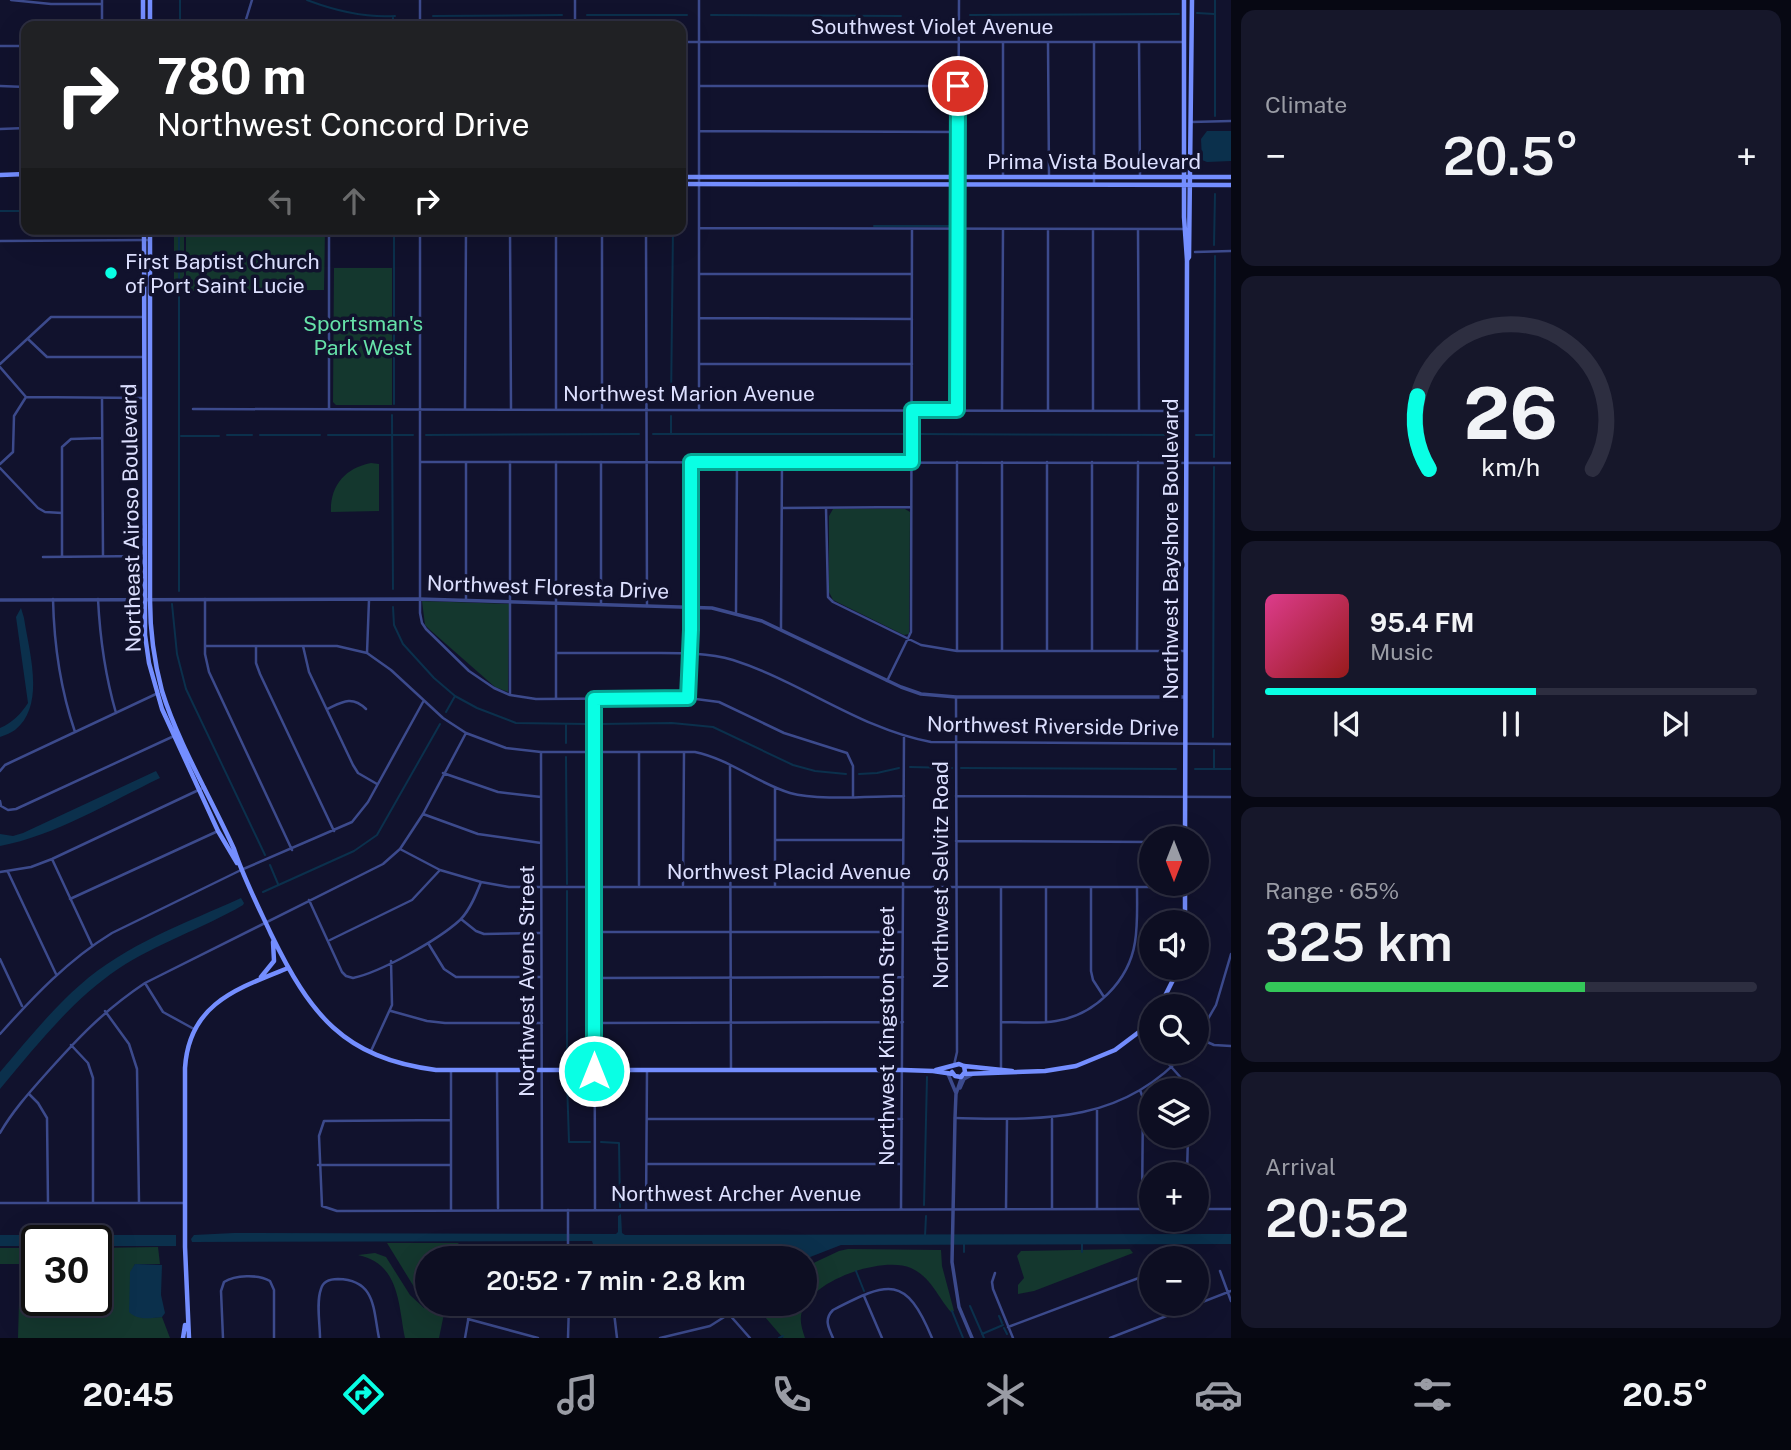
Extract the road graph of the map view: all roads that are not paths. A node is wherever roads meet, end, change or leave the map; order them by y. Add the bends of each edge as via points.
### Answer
1 (11, 0) edge
2 (143, 0) edge
3 (150, 0) edge
4 (252, 0) edge
5 (420, 0) edge
6 (575, 0) edge
7 (699, 0) edge
8 (959, 0) edge
9 (1184, 0) edge
10 (1192, 0) edge
11 (102, 2) edge
12 (102, 21) edge
13 (143, 21) edge
14 (150, 21) edge
15 (246, 21) edge
16 (420, 21) edge
17 (575, 21) edge
18 (1184, 34) junction
19 (958, 41) junction
20 (686, 42) edge
21 (698, 42) junction
22 (1003, 42) junction
23 (1048, 42) junction
24 (1094, 42) junction
25 (1139, 42) junction
26 (1184, 42) junction
27 (0, 46) edge
28 (21, 46) edge
29 (1191, 64) junction
30 (1184, 66) junction
31 (0, 86) edge
32 (699, 86) junction
33 (958, 86) junction
34 (21, 87) edge
35 (1191, 95) junction
36 (1231, 121) edge
37 (1191, 122) junction
38 (21, 128) edge
39 (0, 129) edge
40 (699, 131) junction
41 (958, 132) junction
42 (21, 174) edge
43 (0, 175) edge
44 (1003, 177) junction
45 (1049, 177) junction
46 (1140, 177) junction
47 (1187, 177) junction
48 (1231, 177) edge
49 (686, 178) edge
50 (699, 180) junction
51 (958, 180) junction
52 (1094, 181) junction
53 (686, 183) edge
54 (1187, 185) junction
55 (1231, 185) edge
56 (699, 228) junction
57 (912, 229) junction
58 (958, 229) junction
59 (1003, 229) junction
60 (1048, 229) junction
61 (1093, 229) junction
62 (1138, 229) junction
63 (1185, 229) junction
64 (146, 235) edge
65 (148, 235) edge
66 (329, 235) edge
67 (420, 235) edge
68 (466, 235) edge
69 (510, 235) edge
70 (556, 235) edge
71 (602, 235) edge
72 (646, 235) edge
73 (0, 240) edge
74 (147, 240) junction
75 (1195, 251) dead end
76 (1231, 251) edge
77 (1187, 260) junction
78 (699, 274) junction
79 (912, 274) junction
80 (143, 317) junction
81 (699, 318) junction
82 (912, 319) junction
83 (27, 338) junction
84 (144, 357) junction
85 (699, 364) junction
86 (912, 364) junction
87 (0, 366) edge
88 (26, 397) junction
89 (102, 398) junction
90 (147, 398) junction
91 (421, 408) junction
92 (466, 408) junction
93 (556, 408) junction
94 (647, 408) junction
95 (699, 408) junction
96 (193, 409) dead end
97 (329, 409) junction
98 (512, 409) junction
99 (602, 409) junction
100 (912, 410) junction
101 (957, 410) junction
102 (1002, 410) junction
103 (1048, 410) junction
104 (1093, 410) junction
105 (1139, 410) junction
106 (1186, 411) junction
107 (102, 439) junction
108 (510, 461) junction
109 (421, 462) junction
110 (466, 462) junction
111 (556, 462) junction
112 (601, 462) junction
113 (646, 462) junction
114 (691, 462) junction
115 (737, 462) junction
116 (782, 462) junction
117 (912, 462) junction
118 (957, 462) junction
119 (1047, 462) junction
120 (1092, 462) junction
121 (1138, 462) junction
122 (1002, 463) junction
123 (1186, 463) junction
124 (1231, 463) edge
125 (0, 466) edge
126 (912, 507) junction
127 (782, 508) junction
128 (826, 508) junction
129 (62, 513) junction
130 (103, 556) junction
131 (144, 556) junction
132 (43, 557) dead end
133 (62, 557) junction
134 (53, 599) junction
135 (98, 599) junction
136 (147, 599) junction
137 (205, 599) junction
138 (369, 599) junction
139 (420, 599) junction
140 (0, 600) edge
141 (466, 600) junction
142 (510, 602) junction
143 (556, 603) junction
144 (601, 604) junction
145 (647, 606) junction
146 (691, 607) junction
147 (736, 612) junction
148 (781, 629) junction
149 (910, 639) junction
150 (206, 646) junction
151 (256, 646) junction
152 (303, 646) junction
153 (957, 650) junction
154 (1002, 650) junction
155 (1047, 650) junction
156 (1138, 650) junction
157 (1092, 651) junction
158 (1186, 651) junction
159 (367, 653) junction
160 (556, 653) junction
161 (691, 653) junction
162 (887, 681) junction
163 (160, 693) junction
164 (510, 695) junction
165 (956, 697) junction
166 (1185, 697) junction
167 (688, 698) junction
168 (556, 699) junction
169 (594, 699) junction
170 (423, 701) junction
171 (327, 709) junction
172 (366, 709) dead end
173 (116, 713) junction
174 (75, 732) junction
175 (466, 733) junction
176 (174, 736) junction
177 (904, 737) junction
178 (956, 744) junction
179 (1185, 744) junction
180 (1231, 744) edge
181 (541, 752) junction
182 (594, 752) junction
183 (639, 752) junction
184 (684, 752) junction
185 (730, 765) junction
186 (1, 769) edge
187 (443, 773) junction
188 (378, 785) junction
189 (202, 788) junction
190 (775, 788) junction
191 (853, 796) junction
192 (904, 796) junction
193 (956, 796) junction
194 (541, 797) junction
195 (1185, 797) junction
196 (1231, 797) edge
197 (0, 801) edge
198 (423, 814) junction
199 (1185, 826) edge
200 (218, 831) junction
201 (334, 831) junction
202 (776, 840) junction
203 (903, 840) junction
204 (956, 841) junction
205 (1139, 842) edge
206 (541, 843) junction
207 (400, 849) junction
208 (292, 850) junction
209 (52, 859) junction
210 (241, 870) junction
211 (440, 870) junction
212 (0, 872) edge
213 (8, 872) junction
214 (481, 882) junction
215 (639, 886) junction
216 (683, 886) junction
217 (729, 886) junction
218 (775, 886) junction
219 (542, 887) junction
220 (594, 887) junction
221 (903, 887) junction
222 (956, 887) junction
223 (1001, 887) junction
224 (1046, 887) junction
225 (1091, 887) junction
226 (1137, 887) joint
227 (70, 899) junction
228 (309, 900) junction
229 (461, 919) junction
230 (266, 924) junction
231 (594, 932) junction
232 (730, 932) junction
233 (903, 932) junction
234 (541, 933) junction
235 (273, 937) junction
236 (328, 941) junction
237 (428, 943) junction
238 (92, 945) junction
239 (1231, 954) edge
240 (0, 959) edge
241 (391, 961) junction
242 (288, 968) junction
243 (56, 974) junction
244 (730, 977) junction
245 (903, 977) junction
246 (541, 978) junction
247 (594, 978) junction
248 (257, 981) junction
249 (145, 983) junction
250 (1104, 998) junction
251 (23, 1008) junction
252 (391, 1011) junction
253 (105, 1012) junction
254 (1209, 1017) edge
255 (903, 1022) junction
256 (1001, 1022) junction
257 (1046, 1022) junction
258 (542, 1023) junction
259 (594, 1023) junction
260 (731, 1023) junction
261 (195, 1029) junction
262 (1139, 1032) edge
263 (0, 1034) edge
264 (1209, 1043) edge
265 (71, 1045) junction
266 (1231, 1046) edge
267 (957, 1052) junction
268 (370, 1053) junction
269 (1169, 1064) edge
270 (1175, 1064) edge
271 (954, 1066) junction
272 (963, 1066) junction
273 (1172, 1067) junction
274 (1001, 1069) junction
275 (731, 1070) junction
276 (903, 1070) junction
277 (451, 1071) junction
278 (497, 1071) junction
279 (542, 1071) junction
280 (594, 1071) junction
281 (647, 1071) junction
282 (933, 1071) junction
283 (1013, 1071) junction
284 (952, 1074) junction
285 (973, 1074) junction
286 (963, 1075) junction
287 (1157, 1078) edge
288 (1181, 1078) edge
289 (1139, 1090) edge
290 (956, 1093) junction
291 (29, 1094) junction
292 (1097, 1110) junction
293 (955, 1118) junction
294 (647, 1119) junction
295 (902, 1119) junction
296 (1007, 1119) junction
297 (1052, 1119) junction
298 (451, 1120) junction
299 (0, 1133) edge
300 (647, 1164) junction
301 (901, 1164) junction
302 (318, 1165) junction
303 (451, 1165) junction
304 (0, 1203) edge
305 (48, 1203) junction
306 (93, 1203) junction
307 (139, 1203) junction
308 (185, 1203) junction
309 (542, 1209) junction
310 (595, 1209) junction
311 (901, 1209) junction
312 (953, 1209) junction
313 (1006, 1209) junction
314 (1052, 1209) junction
315 (1097, 1209) junction
316 (1139, 1209) edge
317 (1209, 1209) edge
318 (1231, 1209) edge
319 (451, 1210) junction
320 (498, 1210) junction
321 (568, 1210) junction
322 (646, 1210) junction
323 (568, 1246) edge
324 (1220, 1271) dead end
325 (995, 1273) dead end
326 (1139, 1278) edge
327 (1229, 1292) edge
328 (864, 1296) junction
329 (1209, 1299) edge
330 (1231, 1301) edge
331 (469, 1316) edge
332 (569, 1316) edge
333 (614, 1316) edge
334 (726, 1316) edge
335 (731, 1316) edge
336 (1165, 1316) edge
337 (468, 1319) junction
338 (1009, 1327) junction
339 (186, 1338) edge
340 (223, 1338) edge
341 (274, 1338) edge
342 (320, 1338) edge
343 (379, 1338) edge
344 (465, 1338) edge
345 (538, 1338) edge
346 (568, 1338) edge
347 (617, 1338) edge
348 (660, 1338) edge
349 (750, 1338) edge
350 (833, 1338) edge
351 (883, 1338) edge
352 (932, 1338) edge
353 (972, 1338) edge
354 (1013, 1338) edge
355 (1110, 1338) edge

1 - 11 street via 51,5
2 - 13 main road
3 - 14 main road
4 - 15 street
5 - 16 street
6 - 17 street
7 - 21 street
8 - 19 street
9 - 18 main road
10 - 29 main road
11 - 12 street
18 - 26 main road
18 - 29 main road via 1186,58
19 - 21 street, Southwest Violet Avenue
19 - 22 street, Southwest Violet Avenue
19 - 33 street
20 - 21 street, Southwest Violet Avenue
21 - 32 street
22 - 23 street, Southwest Violet Avenue
22 - 44 street
23 - 24 street, Southwest Violet Avenue
23 - 45 street
24 - 25 street, Southwest Violet Avenue
24 - 52 street
25 - 26 street, Southwest Violet Avenue
25 - 46 street
26 - 30 main road
27 - 28 street
29 - 35 main road
30 - 35 main road via 1189,71
30 - 47 main road
31 - 34 street
32 - 33 street
32 - 40 street
33 - 41 street
35 - 37 main road
36 - 37 street
37 - 47 main road
38 - 39 street
40 - 41 street
40 - 50 street
41 - 51 street
42 - 43 main road
44 - 45 main road, Prima Vista Boulevard
44 - 51 main road, Prima Vista Boulevard
45 - 52 main road, Prima Vista Boulevard
46 - 47 main road, Prima Vista Boulevard
46 - 52 main road, Prima Vista Boulevard
47 - 48 main road, Prima Vista Boulevard
47 - 54 main road
49 - 50 main road
50 - 51 main road
50 - 53 main road
50 - 56 street
51 - 52 main road, Prima Vista Boulevard
51 - 58 street
52 - 54 main road, Prima Vista Boulevard
54 - 55 main road, Prima Vista Boulevard
54 - 63 main road, Northwest Bayshore Boulevard
54 - 77 main road, Northwest Bayshore Boulevard
56 - 57 street
56 - 78 street
57 - 58 street
57 - 79 street
58 - 59 street
58 - 101 street
59 - 60 street
59 - 102 street
60 - 61 street
60 - 103 street
61 - 62 street
61 - 104 street
62 - 63 street
62 - 105 street
63 - 77 main road, Northwest Bayshore Boulevard
64 - 74 main road, Northeast Airoso Boulevard
65 - 74 main road, Northeast Airoso Boulevard
66 - 97 street
67 - 91 street
68 - 92 street
69 - 98 street
70 - 93 street
71 - 99 street
72 - 94 street
73 - 74 street
74 - 80 main road, Northeast Airoso Boulevard
74 - 90 main road, Northeast Airoso Boulevard
75 - 76 street
77 - 106 main road, Northwest Bayshore Boulevard
78 - 79 street
78 - 81 street
79 - 82 street
80 - 83 street via 53,316
80 - 84 main road, Northeast Airoso Boulevard
81 - 82 street
81 - 85 street
82 - 86 street
83 - 84 street via 47,357
83 - 87 street
84 - 90 main road, Northeast Airoso Boulevard
85 - 86 street
85 - 95 street
86 - 100 street
87 - 88 street
88 - 89 street
88 - 125 street via 14,416 13,452
89 - 90 street
89 - 107 street
90 - 131 main road, Northeast Airoso Boulevard
90 - 136 main road, Northeast Airoso Boulevard
91 - 92 street, Northwest Marion Avenue
91 - 97 street, Northwest Marion Avenue
91 - 109 street
92 - 98 street, Northwest Marion Avenue
93 - 98 street, Northwest Marion Avenue
93 - 99 street, Northwest Marion Avenue
94 - 95 street, Northwest Marion Avenue
94 - 99 street, Northwest Marion Avenue
94 - 113 street
95 - 100 street, Northwest Marion Avenue
96 - 97 street, Northwest Marion Avenue
100 - 101 street, Northwest Marion Avenue
100 - 117 street
101 - 102 street, Northwest Marion Avenue
102 - 103 street, Northwest Marion Avenue
103 - 104 street, Northwest Marion Avenue
104 - 105 street, Northwest Marion Avenue
105 - 106 street, Northwest Marion Avenue
106 - 123 main road, Northwest Bayshore Boulevard
107 - 129 street via 71,439 62,447
107 - 130 street
108 - 110 street
108 - 111 street
108 - 142 street
109 - 110 street
109 - 139 street
110 - 141 street
111 - 112 street
111 - 143 street
112 - 113 street
112 - 144 street
113 - 114 street
113 - 145 street
114 - 115 street
114 - 146 street
115 - 116 street
115 - 147 street
116 - 117 street
116 - 127 street
117 - 118 street
117 - 126 street
118 - 122 street
118 - 153 street
119 - 120 street
119 - 122 street
119 - 155 street
120 - 121 street
120 - 157 street
121 - 123 street
121 - 156 street
122 - 154 street
123 - 124 street
123 - 158 main road, Northwest Bayshore Boulevard
125 - 129 street via 38,508
126 - 128 street
126 - 149 street
127 - 128 street
127 - 148 street
128 - 149 street via 828,597
129 - 133 street
130 - 131 street
130 - 133 street
131 - 136 main road, Northeast Airoso Boulevard
132 - 133 street
134 - 135 street, Northwest Floresta Drive
134 - 140 street, Northwest Floresta Drive
134 - 174 street via 59,675
135 - 136 street, Northwest Floresta Drive
135 - 173 street via 102,655
136 - 137 street, Northwest Floresta Drive
136 - 163 main road, Northeast Airoso Boulevard via 145,635
137 - 138 street, Northwest Floresta Drive
137 - 150 street
138 - 139 street, Northwest Floresta Drive
138 - 159 street
139 - 141 street, Northwest Floresta Drive
139 - 164 street via 422,623 434,638 469,671
141 - 142 street, Northwest Floresta Drive
142 - 143 street, Northwest Floresta Drive
142 - 164 street
143 - 144 street, Northwest Floresta Drive
143 - 160 street
144 - 145 street, Northwest Floresta Drive
145 - 146 street, Northwest Floresta Drive
146 - 147 street, Northwest Floresta Drive
146 - 161 street
147 - 148 street, Northwest Floresta Drive
148 - 162 street, Northwest Floresta Drive
149 - 153 street
149 - 162 street
150 - 151 street
150 - 208 street via 209,672
151 - 152 street
151 - 201 street via 260,674
152 - 159 street via 337,646
152 - 171 street via 309,672
153 - 154 street
154 - 155 street
155 - 157 street
156 - 157 street
156 - 158 street
158 - 166 main road, Northwest Bayshore Boulevard
159 - 170 street
160 - 161 street, Northwest Riverside Drive
160 - 168 street
161 - 167 street
161 - 177 street, Northwest Riverside Drive via 749,666
162 - 165 street, Northwest Floresta Drive via 921,694
163 - 173 street
163 - 176 main road, Northeast Airoso Boulevard
163 - 189 main road, Northeast Airoso Boulevard
164 - 168 street
165 - 166 street, Northwest Floresta Drive
165 - 178 street, Northwest Selvitz Road
166 - 179 main road, Northwest Bayshore Boulevard
167 - 169 street
167 - 191 street via 719,702 784,733 846,753 853,766
168 - 169 street
169 - 182 street
170 - 175 street
170 - 188 street
171 - 172 street via 351,699
171 - 188 street via 358,773
173 - 174 street
174 - 186 street
175 - 181 street via 506,748
175 - 187 street
176 - 189 main road, Northeast Airoso Boulevard
176 - 197 street via 16,809 8,810
177 - 178 street, Northwest Riverside Drive
177 - 192 street, Northwest Kingston Street
178 - 179 street, Northwest Riverside Drive
178 - 193 street, Northwest Selvitz Road
179 - 180 street, Northwest Riverside Drive
179 - 195 main road, Northwest Bayshore Boulevard
181 - 182 street
181 - 194 street, Northwest Avens Street
182 - 183 street
182 - 220 street
183 - 184 street
183 - 215 street
184 - 185 street via 705,754
184 - 216 street
185 - 190 street
185 - 217 street
187 - 194 street via 498,792
187 - 198 street
188 - 201 street via 360,815
189 - 200 main road, Northeast Airoso Boulevard
189 - 209 street
189 - 210 main road, Northeast Airoso Boulevard
190 - 191 street via 803,796
190 - 202 street
191 - 192 street
192 - 203 street, Northwest Kingston Street
193 - 195 street
193 - 204 street, Northwest Selvitz Road
194 - 206 street, Northwest Avens Street
195 - 196 street
195 - 199 main road, Northwest Bayshore Boulevard
198 - 206 street via 478,834
198 - 207 street
200 - 210 main road, Northeast Airoso Boulevard
200 - 227 street
201 - 208 street
202 - 203 street
202 - 218 street
203 - 221 street, Northwest Kingston Street
204 - 205 street
204 - 222 street, Northwest Selvitz Road
206 - 219 street, Northwest Avens Street
207 - 211 street, Northwest Placid Avenue
207 - 228 street via 383,864
208 - 210 street
209 - 213 street
209 - 227 street
210 - 230 main road, Northeast Airoso Boulevard
210 - 238 street
211 - 214 street, Northwest Placid Avenue
211 - 236 street via 412,900
212 - 213 street
213 - 243 street
214 - 219 street, Northwest Placid Avenue
214 - 229 street
215 - 216 street, Northwest Placid Avenue
215 - 220 street, Northwest Placid Avenue
216 - 217 street, Northwest Placid Avenue
217 - 218 street, Northwest Placid Avenue
217 - 232 street
218 - 221 street, Northwest Placid Avenue
219 - 220 street, Northwest Placid Avenue
219 - 234 street, Northwest Avens Street
220 - 231 street
221 - 222 street, Northwest Placid Avenue
221 - 233 street, Northwest Kingston Street
222 - 223 street, Northwest Placid Avenue
222 - 267 street, Northwest Selvitz Road
223 - 224 street, Northwest Placid Avenue
223 - 256 street
224 - 225 street, Northwest Placid Avenue
224 - 257 street
225 - 226 street, Northwest Placid Avenue
225 - 250 street via 1091,971
226 - 250 street via 1130,961
227 - 238 street
228 - 230 street
228 - 236 street
229 - 234 street via 484,934
229 - 237 street
230 - 235 main road, Northeast Airoso Boulevard
230 - 249 street
231 - 232 street
231 - 247 street
232 - 233 street
232 - 244 street
233 - 245 street, Northwest Kingston Street
234 - 246 street, Northwest Avens Street
235 - 242 main road, Northeast Airoso Boulevard
235 - 248 main road via 274,961
236 - 241 street via 346,976 358,977
237 - 241 street
237 - 246 street via 444,969 456,977
238 - 243 street
239 - 254 street
240 - 251 street
241 - 252 street
242 - 248 main road
242 - 268 main road, Northeast Airoso Boulevard via 316,1012
243 - 251 street
244 - 245 street
244 - 247 street
244 - 260 street
245 - 255 street, Northwest Kingston Street
246 - 258 street, Northwest Avens Street
247 - 259 street
248 - 261 main road via 219,1000
249 - 253 street
249 - 261 street via 163,1012
250 - 257 street via 1088,1010
251 - 263 street
252 - 258 street via 444,1023
252 - 268 street
253 - 265 street
253 - 307 street via 129,1044 137,1069
255 - 260 street
255 - 276 street, Northwest Kingston Street
256 - 257 street
256 - 274 street
258 - 279 street, Northwest Avens Street
259 - 260 street
259 - 280 street
260 - 275 street
261 - 308 main road via 186,1058
262 - 283 main road via 1102,1057 1076,1066
264 - 266 street
265 - 291 street
265 - 306 street via 88,1063 93,1078
267 - 271 street, Northwest Selvitz Road
267 - 272 street, Northwest Selvitz Road
268 - 277 main road, Northeast Airoso Boulevard via 414,1067
269 - 273 street
270 - 273 street
271 - 272 main road
271 - 282 main road
271 - 284 main road
272 - 274 main road
272 - 286 main road
273 - 287 street
273 - 288 street
274 - 283 main road
275 - 276 main road
275 - 281 main road
276 - 282 main road
276 - 295 street, Northwest Kingston Street
277 - 278 main road, Northeast Airoso Boulevard
277 - 298 street
278 - 279 main road, Northeast Airoso Boulevard
278 - 320 street
279 - 280 main road
279 - 309 street, Northwest Avens Street
280 - 281 main road
280 - 310 street
281 - 294 street
282 - 284 main road
283 - 285 main road
284 - 286 main road
284 - 290 street
285 - 286 main road
285 - 290 street
286 - 290 street
289 - 292 street
290 - 293 street
291 - 299 street
291 - 305 street via 47,1118
292 - 297 street
292 - 315 street
293 - 296 street
293 - 312 street
294 - 295 street
294 - 300 street
295 - 301 street, Northwest Kingston Street
296 - 297 street
296 - 313 street
297 - 314 street
298 - 302 street via 324,1121 318,1136
298 - 303 street
300 - 301 street
300 - 322 street
301 - 311 street, Northwest Kingston Street
302 - 303 street
302 - 319 street, Northwest Archer Avenue via 322,1206 337,1211
303 - 319 street
304 - 305 street
305 - 306 street
306 - 307 street
307 - 308 street
308 - 339 main road
309 - 320 street, Northwest Archer Avenue
309 - 321 street, Northwest Archer Avenue
310 - 321 street, Northwest Archer Avenue
310 - 322 street, Northwest Archer Avenue
311 - 312 street, Northwest Archer Avenue
311 - 322 street, Northwest Archer Avenue
312 - 313 street, Northwest Archer Avenue
312 - 353 street via 952,1273
313 - 314 street, Northwest Archer Avenue
314 - 315 street, Northwest Archer Avenue
315 - 316 street, Northwest Archer Avenue
317 - 318 street
319 - 320 street, Northwest Archer Avenue
321 - 323 street
324 - 327 street
325 - 338 street via 993,1289
326 - 338 street
327 - 329 street
327 - 330 street
328 - 350 street via 829,1314
328 - 351 street
328 - 352 street via 885,1289 906,1294 921,1311
331 - 337 street
332 - 346 street
333 - 347 street
334 - 348 street via 710,1326
335 - 349 street
336 - 355 street
337 - 344 street
337 - 345 street
338 - 354 street
340 - 341 street via 222,1286 232,1277 266,1278 273,1284
342 - 343 street via 320,1292 333,1279 355,1280 365,1287

